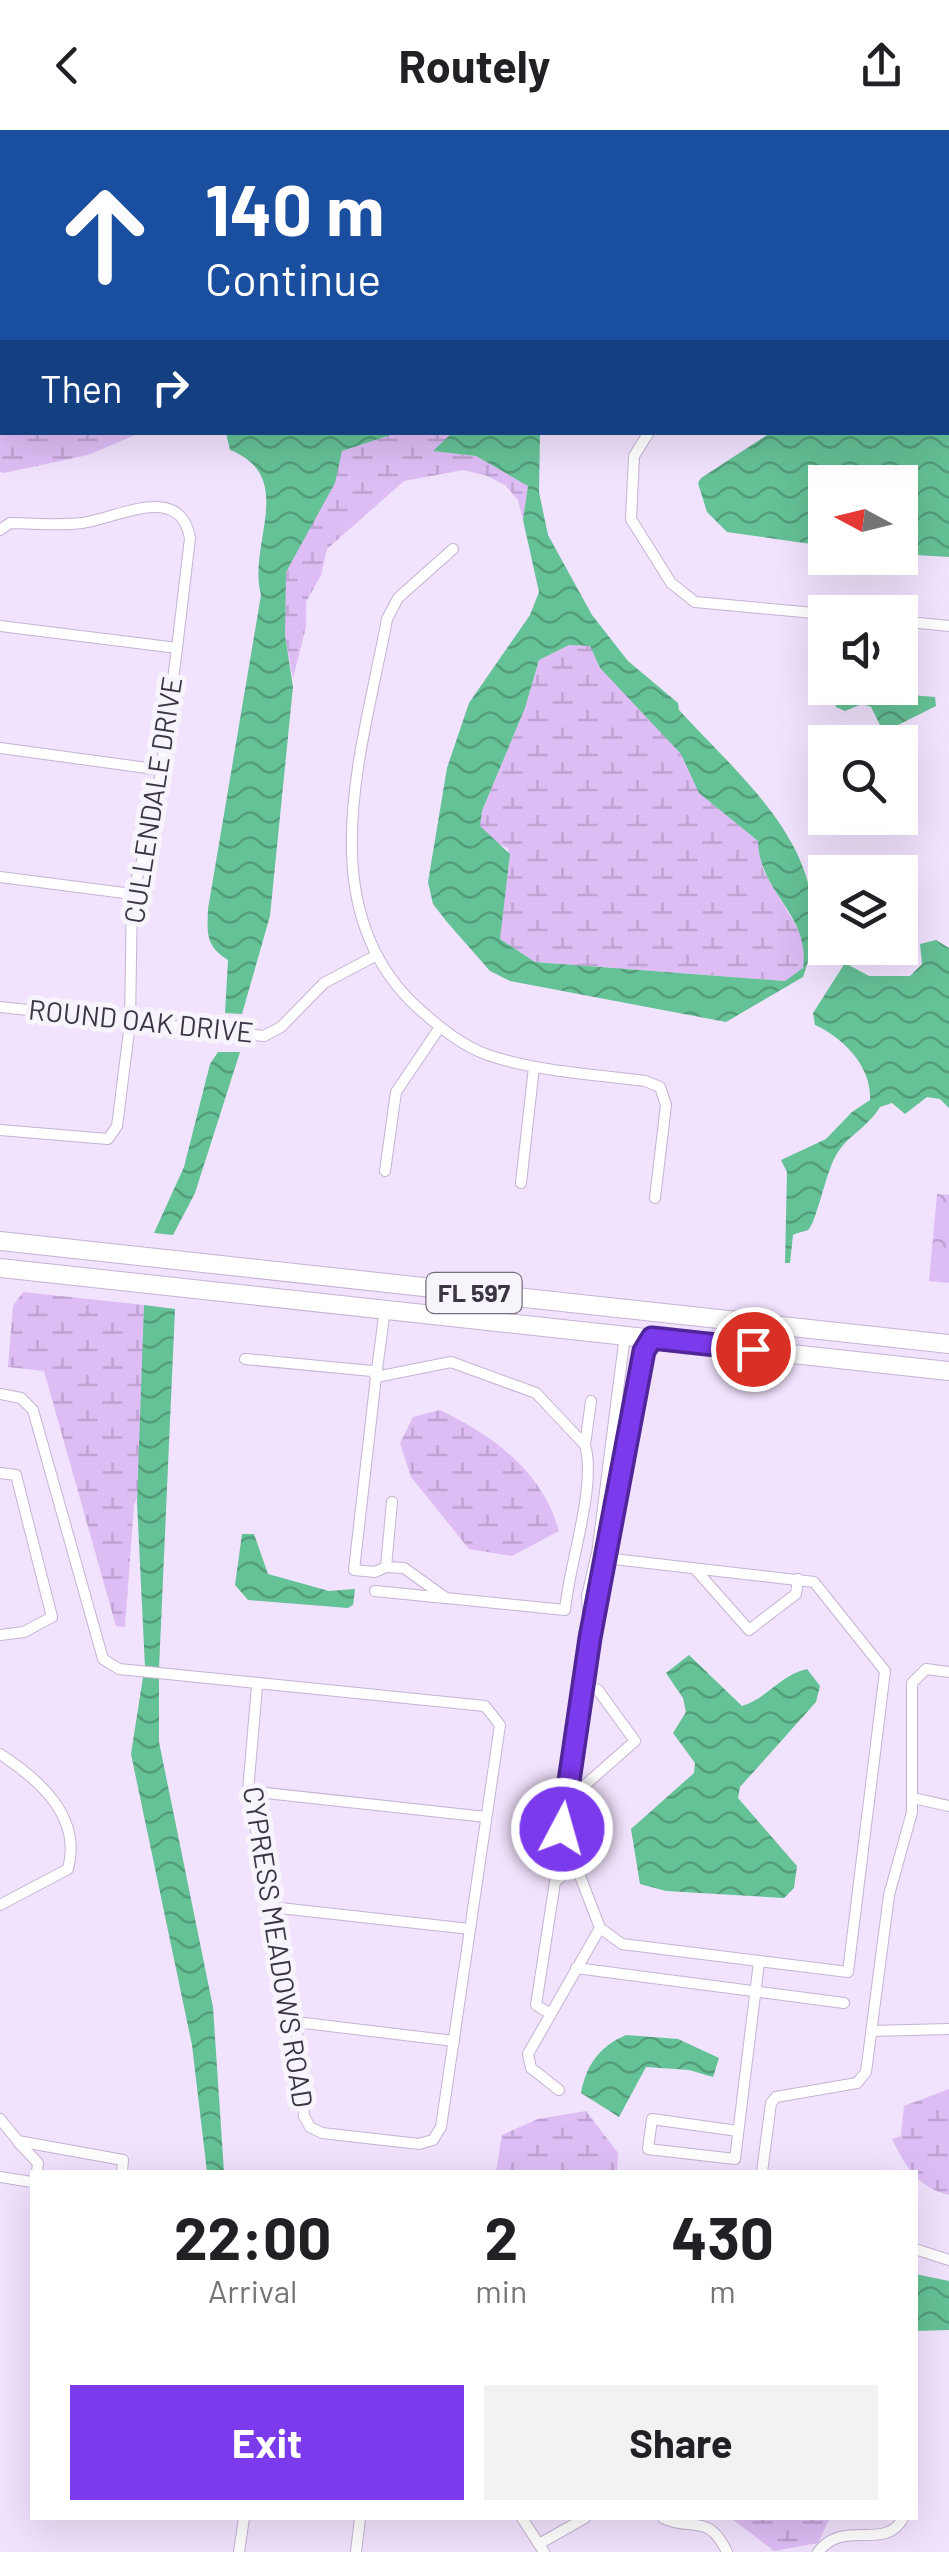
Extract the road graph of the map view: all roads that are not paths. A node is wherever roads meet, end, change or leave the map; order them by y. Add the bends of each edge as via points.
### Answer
1 (647, 435) edge
2 (0, 530) edge
3 (453, 550) dead end
4 (808, 612) edge
5 (918, 623) edge
6 (0, 626) edge
7 (949, 626) edge
8 (177, 648) junction
9 (0, 748) edge
10 (162, 770) junction
11 (0, 877) edge
12 (132, 894) junction
13 (376, 956) junction
14 (0, 1007) edge
15 (130, 1023) junction
16 (440, 1027) junction
17 (534, 1068) junction
18 (0, 1130) edge
19 (385, 1171) dead end
20 (521, 1183) dead end
21 (656, 1198) dead end
22 (0, 1241) edge
23 (0, 1257) edge
24 (215, 1264) junction
25 (0, 1268) edge
26 (384, 1309) junction
27 (625, 1335) junction
28 (887, 1337) junction
29 (652, 1338) junction
30 (949, 1344) edge
31 (244, 1359) dead end
32 (949, 1371) edge
33 (376, 1377) junction
34 (0, 1394) edge
35 (591, 1402) dead end
36 (612, 1423) junction
37 (628, 1425) junction
38 (585, 1445) junction
39 (0, 1473) edge
40 (585, 1498) junction
41 (616, 1499) junction
42 (601, 1500) junction
43 (392, 1502) dead end
44 (601, 1557) junction
45 (386, 1567) junction
46 (696, 1570) junction
47 (798, 1579) junction
48 (375, 1591) dead end
49 (446, 1598) junction
50 (0, 1634) edge
51 (590, 1638) junction
52 (949, 1672) edge
53 (582, 1684) junction
54 (257, 1686) junction
55 (0, 1754) edge
56 (566, 1786) junction
57 (248, 1791) junction
58 (912, 1798) junction
59 (949, 1806) edge
60 (486, 1817) junction
61 (573, 1866) junction
62 (0, 1905) edge
63 (271, 1907) junction
64 (600, 1928) junction
65 (470, 1929) junction
66 (759, 1962) junction
67 (576, 1968) junction
68 (755, 1991) junction
69 (844, 2002) dead end
70 (549, 2013) junction
71 (296, 2022) junction
72 (949, 2029) edge
73 (872, 2031) junction
74 (454, 2040) junction
75 (559, 2090) dead end
76 (0, 2119) edge
77 (738, 2131) junction
78 (18, 2141) junction
79 (0, 2167) edge
80 (37, 2170) edge
81 (122, 2170) edge
82 (762, 2170) edge
83 (5, 2178) edge
84 (30, 2182) edge
85 (918, 2250) edge
86 (949, 2260) edge
87 (244, 2520) edge
88 (360, 2520) edge
89 (523, 2520) edge
90 (582, 2520) edge
91 (673, 2520) edge
92 (902, 2520) edge
93 (542, 2548) edge
94 (240, 2552) edge
95 (356, 2552) edge
96 (727, 2552) edge
97 (818, 2552) edge

1 - 4 street via 634,456 631,518 671,583 695,602
2 - 8 street, CULLENDALE DRIVE via 10,523 82,523 155,505 175,510 188,523 190,538
3 - 13 street via 398,598 387,619 350,839 358,908
5 - 7 street
6 - 8 street, CULLENDALE DRIVE
8 - 10 street, CULLENDALE DRIVE
9 - 10 street
10 - 12 street, CULLENDALE DRIVE
11 - 12 street
12 - 15 street, CULLENDALE DRIVE
13 - 15 street, ROUND OAK DRIVE via 324,982 264,1036
13 - 16 street via 403,994
14 - 15 street, ROUND OAK DRIVE
15 - 18 street, CULLENDALE DRIVE via 117,1126 108,1139
16 - 17 street via 484,1054
16 - 19 street via 396,1092
17 - 20 street
17 - 21 street via 660,1087 666,1105
22 - 24 main road, FL 597
23 - 24 main road via 176,1272
24 - 28 main road, FL 597
25 - 26 main road, FL 597
26 - 27 main road, FL 597
26 - 33 street
27 - 28 main road via 666,1326 855,1343
27 - 29 main road, FL 597
27 - 36 street
28 - 30 main road, FL 597
29 - 32 main road, FL 597
29 - 37 street via 639,1366
31 - 33 street via 372,1371
33 - 38 street via 450,1362 536,1393
33 - 45 street via 354,1570
34 - 54 street, CYPRESS MEADOWS ROAD via 21,1398 34,1410 104,1658 119,1669
35 - 38 street
36 - 37 street
36 - 42 street
37 - 41 street
38 - 40 street
39 - 50 street via 16,1475 52,1617 24,1632
40 - 42 street
40 - 49 street via 565,1610
41 - 42 street
41 - 44 street
42 - 44 street
43 - 45 street
44 - 46 street
44 - 51 street
44 - 51 street via 587,1596
45 - 49 street via 404,1568
46 - 47 street
46 - 47 street via 750,1630 796,1594
47 - 66 street via 814,1582 885,1672 848,1972
48 - 49 street
51 - 53 street
52 - 58 street via 926,1669 912,1682
53 - 56 street
53 - 56 street via 598,1690 635,1741 584,1786
54 - 57 street, CYPRESS MEADOWS ROAD
54 - 60 street, CYPRESS MEADOWS ROAD via 485,1706 500,1725
55 - 62 street via 61,1805 72,1855 68,1869
56 - 61 street via 562,1829
57 - 60 street
57 - 63 street, CYPRESS MEADOWS ROAD
58 - 59 street
58 - 73 street via 889,1896
60 - 65 street, CYPRESS MEADOWS ROAD
61 - 64 street
61 - 70 street via 554,1882 536,2004
63 - 65 street
63 - 71 street, CYPRESS MEADOWS ROAD
64 - 66 street via 622,1944
64 - 67 street
65 - 74 street, CYPRESS MEADOWS ROAD
66 - 68 street
67 - 68 street
67 - 70 street
68 - 69 street
68 - 77 street
70 - 75 street via 528,2054 531,2068
71 - 74 street
71 - 74 street, CYPRESS MEADOWS ROAD via 310,2127 419,2144 442,2126
72 - 73 street
73 - 82 street via 866,2072 856,2084 782,2093 771,2103
76 - 78 street
77 - 77 street via 735,2159 648,2149 652,2119
78 - 80 street
78 - 81 street via 124,2160
79 - 83 street
83 - 84 street
85 - 86 street
87 - 94 street
88 - 95 street
89 - 93 street
90 - 93 street
91 - 96 street via 707,2526
92 - 97 street via 884,2543 837,2539

